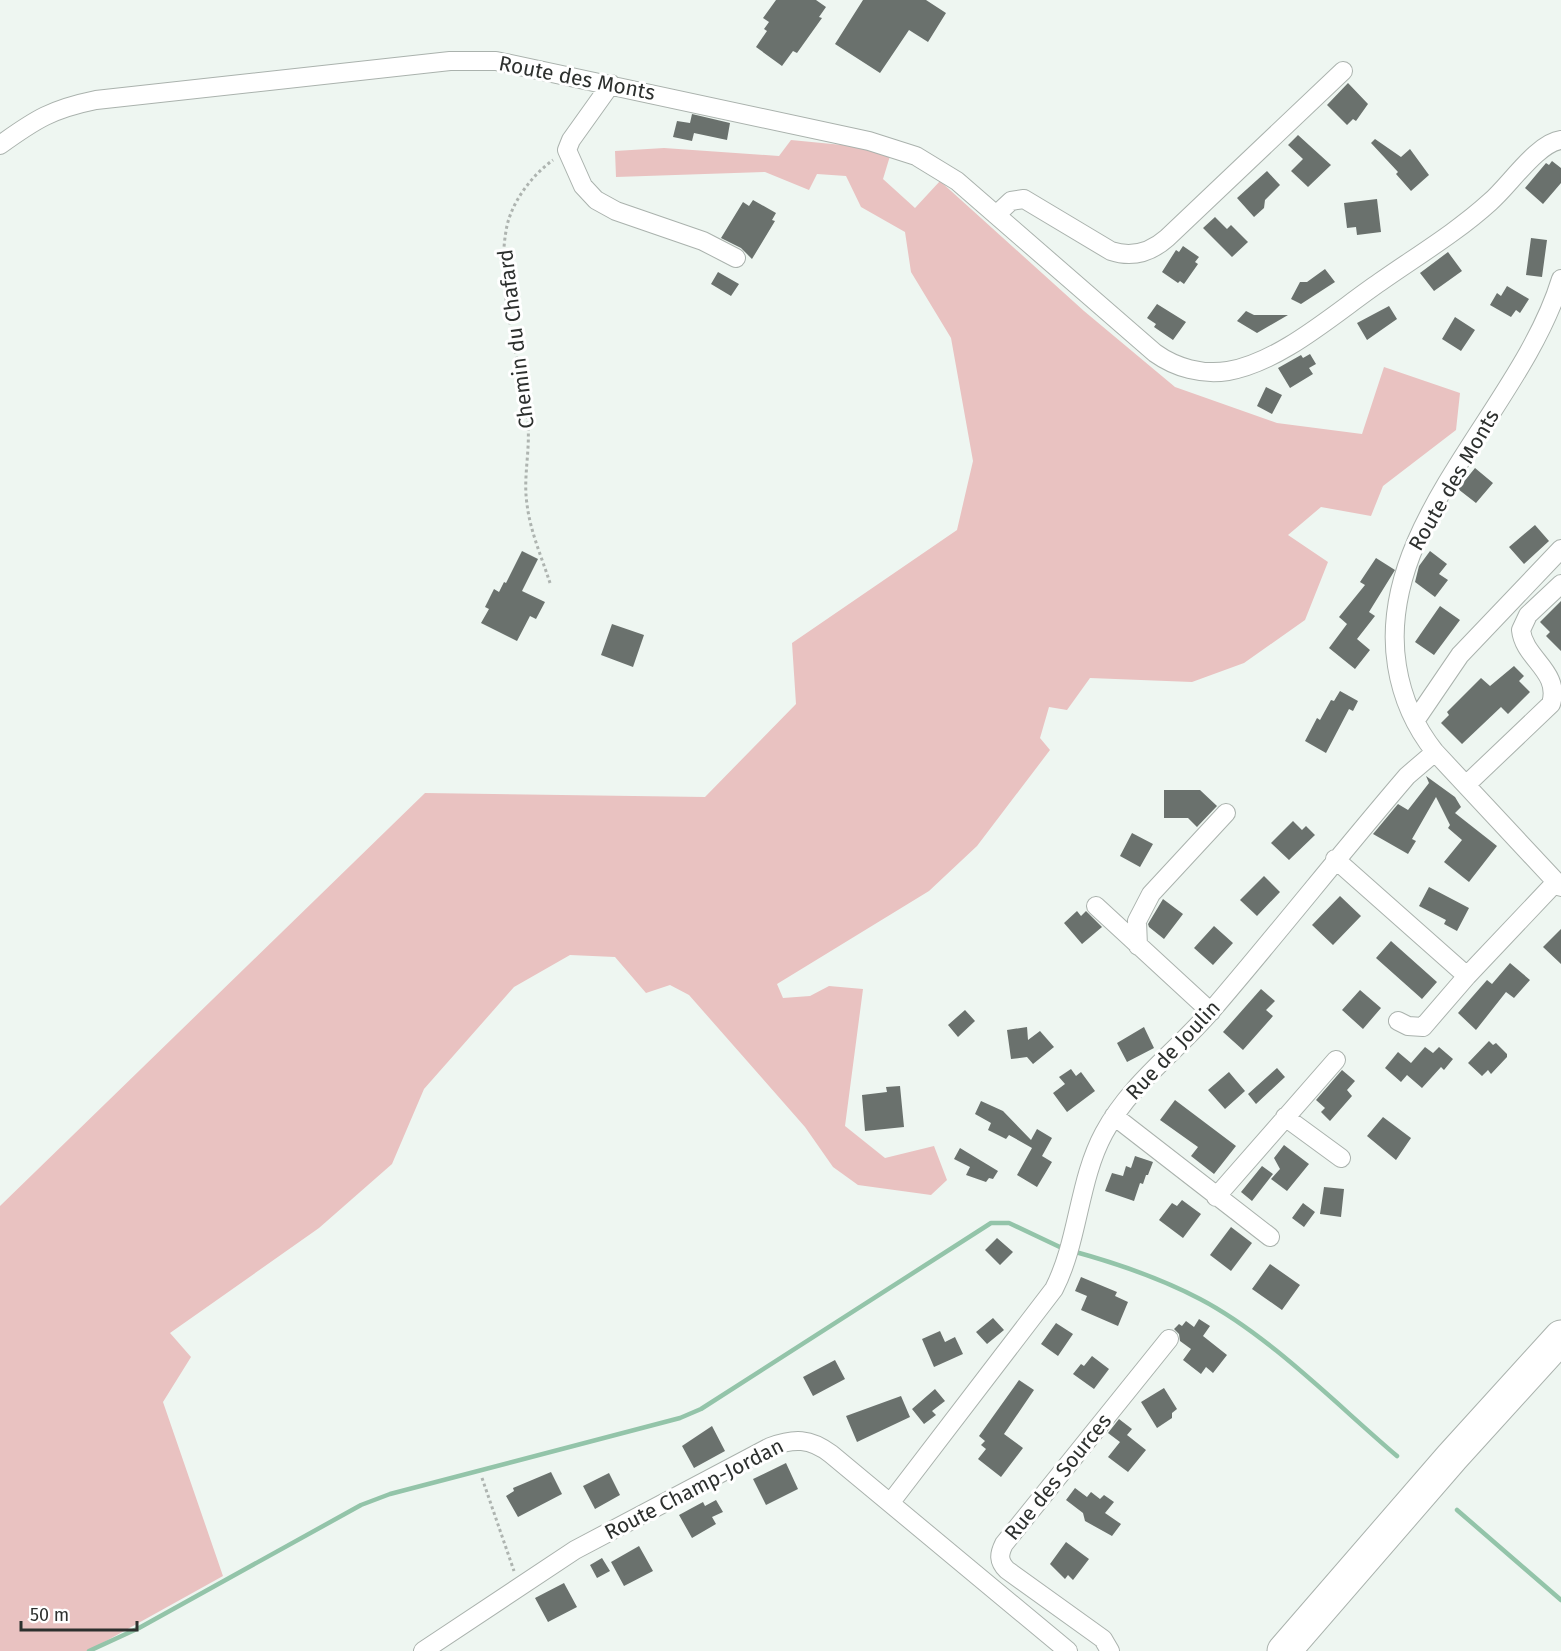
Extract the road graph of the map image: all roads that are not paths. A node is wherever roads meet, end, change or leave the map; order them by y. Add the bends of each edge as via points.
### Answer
1 (1343, 71) dead end
2 (611, 84) junction
3 (1561, 140) edge
4 (0, 145) edge
5 (996, 215) junction
6 (736, 258) dead end
7 (1561, 279) edge
8 (1561, 549) edge
9 (1561, 584) edge
10 (1415, 721) junction
11 (1435, 752) junction
12 (1466, 785) junction
13 (1226, 813) dead end
14 (1335, 859) junction
15 (1559, 885) edge
16 (1096, 906) dead end
17 (1138, 946) junction
18 (1467, 976) junction
19 (1211, 1012) junction
20 (1398, 1021) dead end
21 (1336, 1060) dead end
22 (1114, 1116) junction
23 (1285, 1118) junction
24 (1341, 1158) dead end
25 (1216, 1197) junction
26 (1270, 1237) dead end
27 (1561, 1337) edge
28 (1169, 1339) dead end
29 (1561, 1369) edge
30 (1452, 1457) junction
31 (891, 1502) junction
32 (423, 1651) edge
33 (1068, 1651) edge
34 (1110, 1651) edge
35 (1271, 1651) edge
36 (1284, 1651) edge
37 (1311, 1651) edge

1 - 5 street via 1150,250 1126,254 1111,251 1024,199 1011,201
2 - 4 street, Route des Monts via 514,64 450,61 96,100 59,108
2 - 5 street, Route des Monts via 903,151 944,172
2 - 6 street via 567,150 583,186 596,200 616,211 703,241
3 - 5 street, Route des Monts via 1548,144 1456,230 1277,351 1228,370 1190,369 1161,358
7 - 10 street, Route des Monts via 1540,331 1429,515 1406,566 1394,617 1395,656 1402,691
8 - 10 street via 1460,655
9 - 12 street via 1528,615 1521,630 1526,644 1555,675 1557,693 1551,704
10 - 11 street, Route des Monts
11 - 12 street, Route des Monts
11 - 14 street, Rue de Joulin via 1407,776
12 - 15 street, Route des Monts
13 - 17 street via 1151,894 1137,921
14 - 18 street
14 - 19 street, Rue de Joulin
15 - 18 street
16 - 17 street
17 - 19 street
18 - 20 street via 1423,1027
19 - 22 street, Rue de Joulin via 1140,1081
21 - 23 street
22 - 25 street
22 - 31 street, Rue de Joulin via 1096,1152 1060,1278
23 - 24 street
23 - 25 street
25 - 26 street
27 - 30 highway
28 - 34 street, Rue des Sources via 1004,1544 1000,1554 1007,1569 1103,1639
29 - 37 highway via 1428,1514
30 - 35 highway via 1411,1488
30 - 36 highway
31 - 32 street, Route Champ-Jordan via 814,1442 794,1440 770,1447 575,1550
31 - 33 street, Route Champ-Jordan

